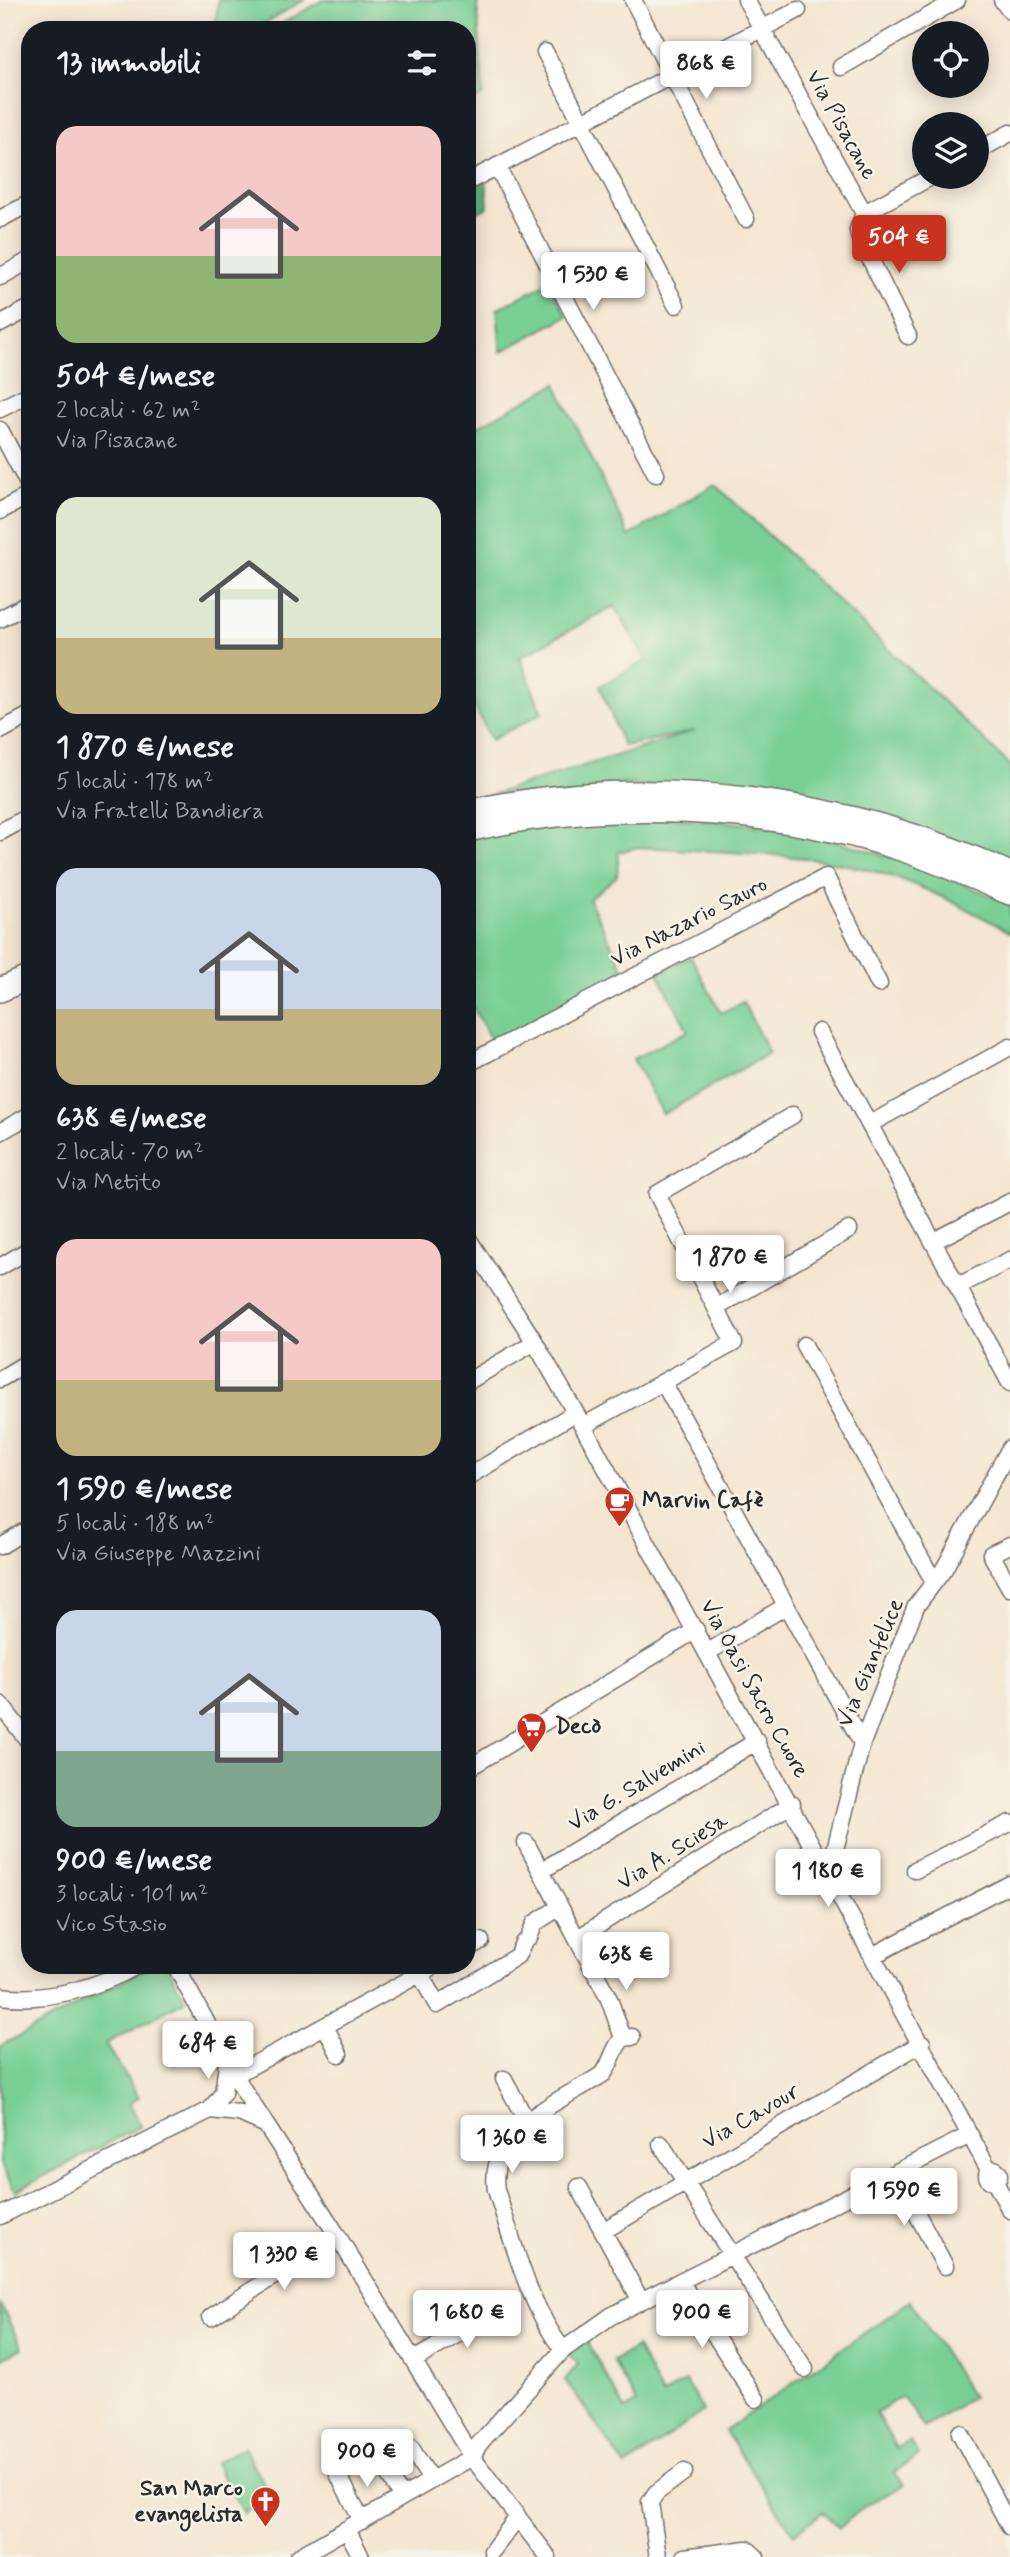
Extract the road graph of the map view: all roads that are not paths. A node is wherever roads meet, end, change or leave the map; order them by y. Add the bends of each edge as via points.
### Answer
1 (633, 0) edge
2 (746, 0) edge
3 (957, 0) edge
4 (1002, 0) edge
5 (798, 10) dead end
6 (1010, 11) edge
7 (762, 28) junction
8 (545, 52) dead end
9 (841, 67) dead end
10 (672, 75) junction
11 (581, 122) junction
12 (1010, 133) edge
13 (989, 145) edge
14 (497, 166) junction
15 (476, 178) edge
16 (912, 187) edge
17 (21, 208) edge
18 (864, 214) junction
19 (0, 219) edge
20 (746, 219) dead end
21 (21, 265) edge
22 (0, 276) edge
23 (676, 305) dead end
24 (21, 313) edge
25 (0, 324) edge
26 (908, 336) dead end
27 (21, 398) edge
28 (0, 409) edge
29 (0, 430) edge
30 (21, 470) edge
31 (656, 474) dead end
32 (21, 500) edge
33 (0, 511) edge
34 (21, 608) edge
35 (0, 620) edge
36 (21, 720) edge
37 (0, 731) edge
38 (624, 801) junction
39 (476, 811) edge
40 (21, 821) edge
41 (476, 828) edge
42 (0, 832) edge
43 (1010, 874) edge
44 (1010, 893) edge
45 (21, 981) edge
46 (879, 985) dead end
47 (0, 990) edge
48 (21, 998) edge
49 (0, 1007) edge
50 (819, 1032) dead end
51 (1010, 1047) edge
52 (476, 1059) edge
53 (793, 1115) dead end
54 (21, 1120) edge
55 (870, 1124) junction
56 (0, 1132) edge
57 (1010, 1202) edge
58 (849, 1230) dead end
59 (934, 1241) junction
60 (21, 1254) edge
61 (1010, 1260) edge
62 (476, 1265) edge
63 (0, 1266) edge
64 (958, 1286) junction
65 (716, 1308) junction
66 (535, 1342) junction
67 (804, 1345) dead end
68 (21, 1366) edge
69 (476, 1377) edge
70 (0, 1379) edge
71 (663, 1382) junction
72 (1010, 1383) edge
73 (579, 1419) junction
74 (1010, 1448) edge
75 (476, 1472) edge
76 (21, 1533) edge
77 (1010, 1545) edge
78 (0, 1546) edge
79 (934, 1582) junction
80 (1010, 1588) edge
81 (786, 1606) junction
82 (696, 1630) junction
83 (708, 1652) junction
84 (0, 1704) edge
85 (21, 1730) edge
86 (757, 1741) junction
87 (862, 1743) junction
88 (476, 1764) edge
89 (792, 1804) junction
90 (1010, 1823) edge
91 (526, 1843) dead end
92 (915, 1870) dead end
93 (541, 1871) junction
94 (829, 1873) junction
95 (1010, 1884) edge
96 (560, 1906) junction
97 (578, 1938) junction
98 (874, 1955) junction
99 (120, 1974) edge
100 (180, 1974) edge
101 (420, 1974) joint
102 (0, 1996) edge
103 (325, 2026) junction
104 (922, 2043) junction
105 (339, 2054) dead end
106 (227, 2060) junction
107 (235, 2075) junction
108 (504, 2079) dead end
109 (244, 2091) junction
110 (218, 2107) junction
111 (527, 2122) junction
112 (265, 2125) junction
113 (970, 2135) junction
114 (661, 2144) dead end
115 (998, 2171) edge
116 (895, 2173) junction
117 (683, 2183) junction
118 (579, 2187) dead end
119 (1010, 2210) edge
120 (0, 2216) edge
121 (603, 2231) junction
122 (337, 2235) junction
123 (730, 2256) junction
124 (945, 2266) dead end
125 (680, 2281) junction
126 (641, 2301) junction
127 (502, 2308) dead end
128 (211, 2317) dead end
129 (563, 2350) junction
130 (414, 2360) junction
131 (805, 2369) dead end
132 (756, 2399) dead end
133 (960, 2432) dead end
134 (411, 2448) dead end
135 (472, 2457) junction
136 (383, 2466) dead end
137 (684, 2472) dead end
138 (338, 2474) dead end
139 (431, 2480) junction
140 (402, 2497) junction
141 (517, 2517) junction
142 (362, 2521) junction
143 (1010, 2528) edge
144 (347, 2529) junction
145 (492, 2551) dead end
146 (298, 2557) edge
147 (361, 2557) edge
148 (548, 2557) edge
149 (658, 2557) edge
150 (684, 2557) edge
151 (756, 2557) edge

1 - 10 street
2 - 7 street, Via Pisacane
3 - 9 street
4 - 6 street
5 - 7 street
7 - 10 street
7 - 18 street, Via Pisacane
8 - 11 street
10 - 11 street
10 - 20 street
11 - 14 street
11 - 23 street
12 - 13 street
14 - 15 street
14 - 31 street
16 - 18 street, Via Pisacane
17 - 19 street
18 - 26 street via 859,236
21 - 22 street
24 - 25 street
27 - 28 street
29 - 30 street
32 - 33 street
34 - 35 street
36 - 37 street
38 - 39 highway via 565,796
38 - 41 highway
38 - 43 highway via 736,797 841,816
38 - 44 highway via 836,832 900,848
40 - 42 street
45 - 47 highway
46 - 52 street, Via Nazario Sauro via 826,877
48 - 49 highway
50 - 55 street
51 - 55 street
53 - 65 street via 657,1194
54 - 56 street
55 - 59 street
57 - 59 street
58 - 65 street
59 - 64 street
60 - 63 street
61 - 64 street
62 - 66 street, Via Oasi Sacro Cuore
64 - 72 street
65 - 71 street via 734,1343
66 - 69 street
66 - 73 street, Via Oasi Sacro Cuore
67 - 79 street
68 - 70 street
71 - 73 street
71 - 81 street
73 - 75 street
73 - 82 street, Via Oasi Sacro Cuore
74 - 79 street, Via Gianfelice
76 - 78 street
77 - 80 street via 991,1554
79 - 87 street, Via Gianfelice via 916,1606
81 - 83 street
81 - 87 street
82 - 83 street, Via Oasi Sacro Cuore
82 - 88 street
83 - 86 street, Via Oasi Sacro Cuore
84 - 85 street
86 - 89 street, Via Oasi Sacro Cuore
86 - 93 street, Via G. Salvemini
87 - 94 street, Via Gianfelice
89 - 94 street, Via Oasi Sacro Cuore
89 - 97 street, Via A. Sciesa
90 - 92 street
91 - 93 street
93 - 96 street
94 - 98 street, Via Oasi Sacro Cuore
95 - 98 street
96 - 97 street
96 - 101 street via 536,1923 517,1956 437,2005
97 - 111 street via 627,2037 603,2074
98 - 104 street, Via Oasi Sacro Cuore
99 - 102 street via 98,1985 42,1996
100 - 106 street
101 - 103 street
103 - 105 street
103 - 107 street
104 - 113 street, Via Oasi Sacro Cuore
104 - 117 street, Via Cavour
106 - 107 street
106 - 110 street via 228,2077
107 - 109 street
108 - 111 street
109 - 110 street via 233,2091
109 - 112 street
110 - 112 street
110 - 120 street
111 - 129 street via 517,2128 498,2157 496,2190 533,2296 547,2329
112 - 122 street
113 - 115 street, Via Oasi Sacro Cuore
113 - 116 street
114 - 117 street
115 - 119 street, Via Oasi Sacro Cuore
116 - 123 street
116 - 124 street
117 - 121 street, Via Cavour
117 - 123 street
118 - 121 street
121 - 126 street
122 - 128 street
122 - 130 street
123 - 125 street
123 - 131 street
125 - 126 street
125 - 132 street
126 - 129 street
127 - 130 street
129 - 135 street
130 - 135 street
133 - 143 street
134 - 139 street
135 - 139 street
135 - 141 street
136 - 140 street
137 - 149 street via 650,2502
138 - 142 street
139 - 140 street
140 - 142 street
141 - 145 street
141 - 148 street
142 - 144 street
144 - 146 street
144 - 147 street
150 - 151 street via 747,2549

